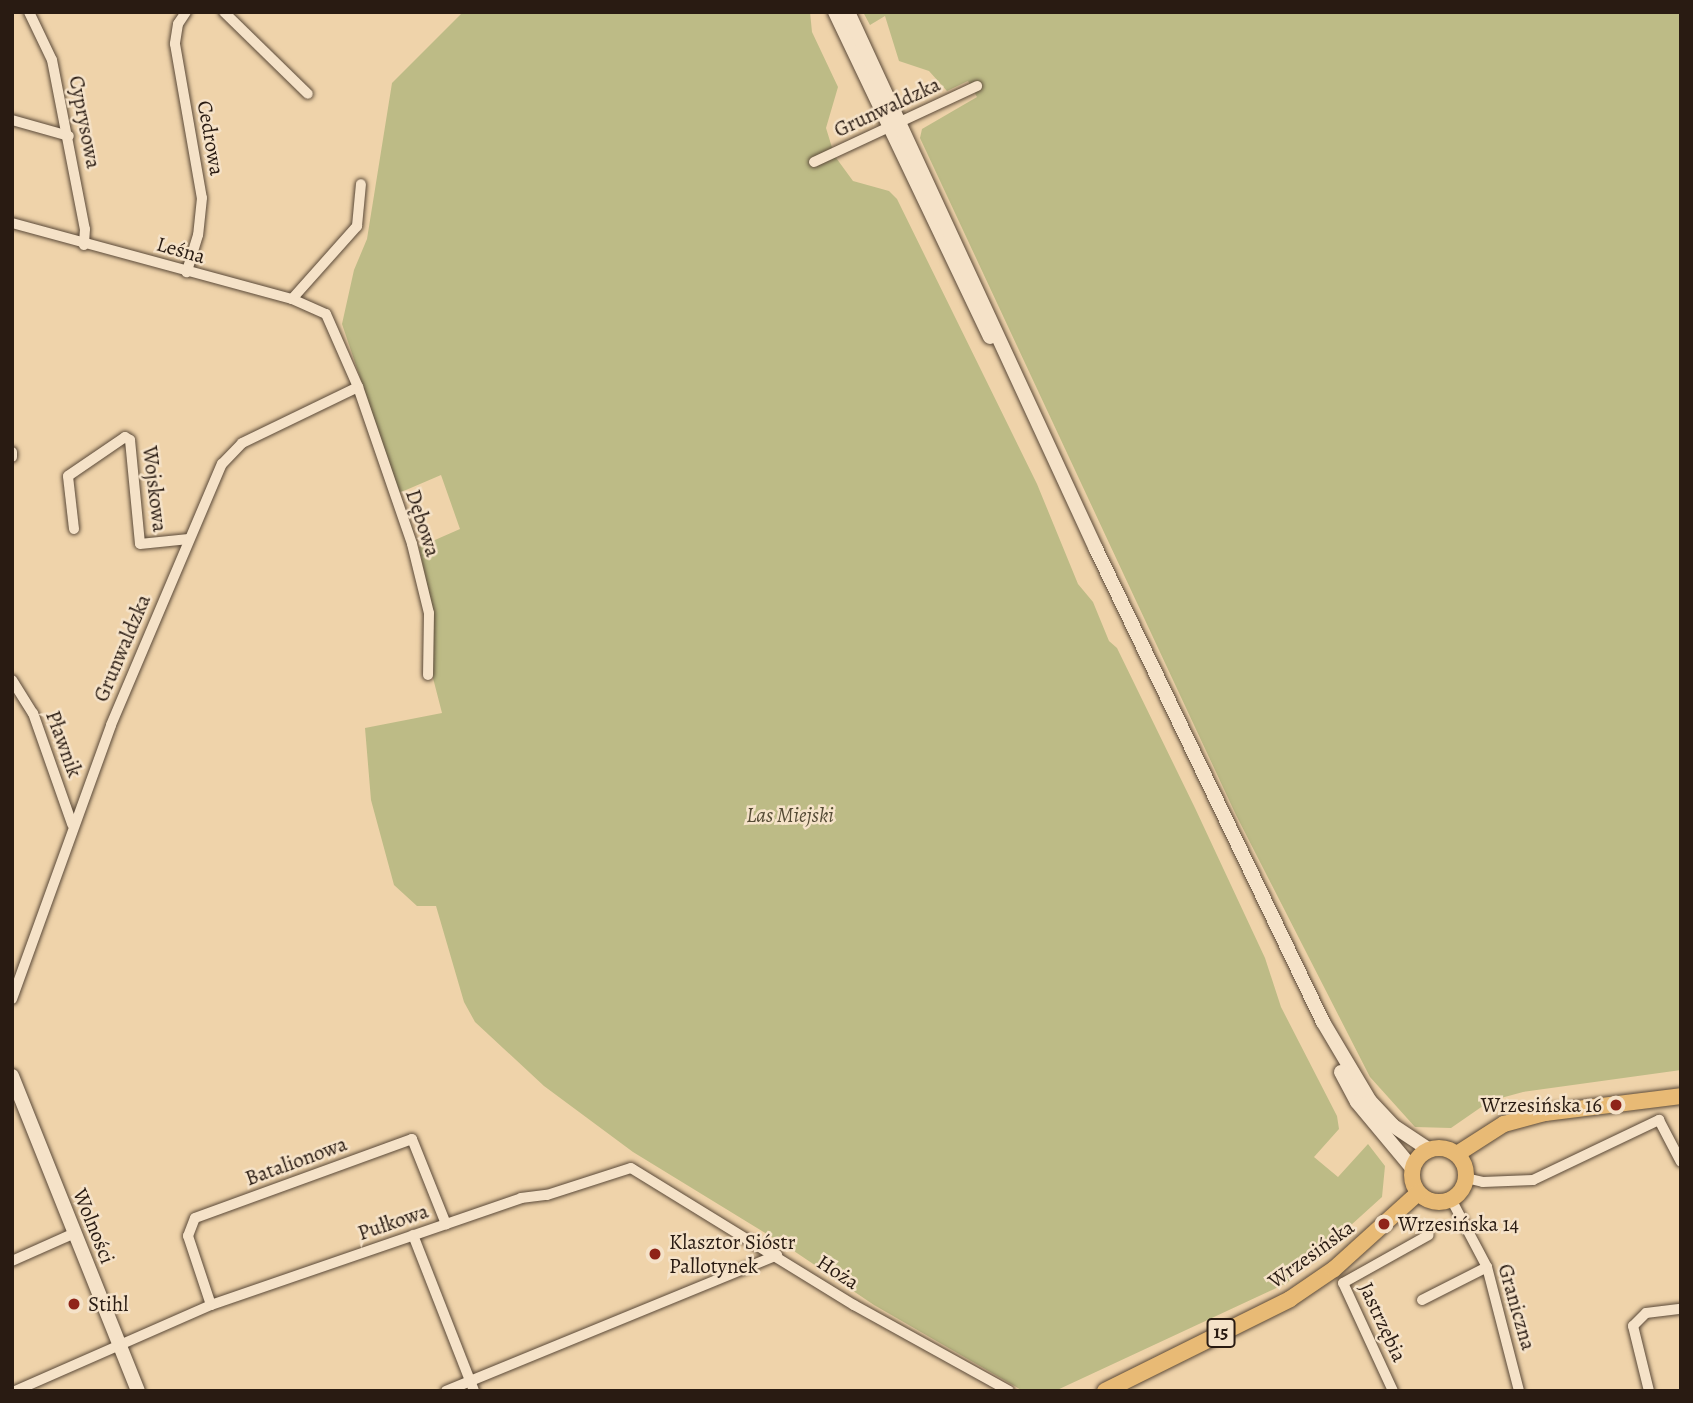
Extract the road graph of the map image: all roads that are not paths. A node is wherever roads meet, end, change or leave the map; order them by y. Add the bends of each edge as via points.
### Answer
1 (29, 12) edge
2 (186, 12) edge
3 (223, 12) edge
4 (835, 12) edge
5 (848, 12) edge
6 (977, 86) dead end
7 (307, 94) dead end
8 (12, 120) edge
9 (895, 124) junction
10 (69, 136) junction
11 (814, 162) dead end
12 (361, 184) dead end
13 (12, 223) edge
14 (84, 245) junction
15 (187, 272) junction
16 (292, 299) junction
17 (333, 323) joint
18 (358, 387) junction
19 (12, 452) edge
20 (12, 457) edge
21 (74, 529) dead end
22 (188, 539) junction
23 (428, 675) dead end
24 (12, 680) edge
25 (72, 824) junction
26 (12, 999) edge
27 (1323, 1022) junction
28 (12, 1076) edge
29 (1681, 1096) edge
30 (1428, 1149) junction
31 (1457, 1154) junction
32 (1681, 1163) edge
33 (1412, 1168) junction
34 (1466, 1178) junction
35 (1418, 1192) junction
36 (1451, 1199) junction
37 (446, 1224) junction
38 (75, 1233) junction
39 (413, 1235) junction
40 (1429, 1235) dead end
41 (777, 1255) junction
42 (12, 1261) edge
43 (1487, 1267) junction
44 (1423, 1300) dead end
45 (211, 1305) junction
46 (1681, 1309) edge
47 (119, 1343) junction
48 (472, 1386) edge
49 (15, 1391) edge
50 (138, 1391) edge
51 (446, 1391) edge
52 (1009, 1391) edge
53 (1105, 1391) edge
54 (1393, 1391) edge
55 (1519, 1391) edge
56 (1649, 1391) edge

1 - 10 street, Cyprysowa via 52,60
2 - 15 street, Cedrowa via 177,24 175,44 202,198
3 - 7 street
4 - 9 main road
5 - 9 main road
6 - 9 street, Grunwaldzka
8 - 10 street
9 - 11 street, Grunwaldzka
9 - 27 main road
10 - 14 street, Cyprysowa
12 - 16 street via 357,226
13 - 14 street, Leśna
14 - 15 street, Leśna
15 - 16 street, Leśna
16 - 17 street, Leśna via 326,314
17 - 18 street, Dębowa
18 - 22 street, Grunwaldzka via 231,453
18 - 23 street, Dębowa via 412,544 426,601
19 - 20 street
21 - 22 street, Wojskowa via 68,476 125,437 130,440 140,544
22 - 25 street, Grunwaldzka
24 - 25 street, Pławnik via 33,713
25 - 26 street, Grunwaldzka
27 - 30 main road via 1370,1101 1392,1125
27 - 33 main road via 1357,1102
28 - 38 main road, Wolności
29 - 31 main road via 1545,1112 1504,1124
30 - 31 main road
30 - 33 main road
31 - 34 main road
32 - 34 street via 1659,1120 1533,1180
33 - 35 main road
34 - 36 main road
35 - 36 main road via 1433,1202
35 - 53 main road, Wrzesińska / 15 via 1334,1269 1290,1300
36 - 43 street, Graniczna
37 - 39 street, Pułkowa
37 - 41 street, Pułkowa via 631,1168
37 - 45 street, Batalionowa via 412,1139 195,1218 187,1236
38 - 42 street
38 - 47 main road, Wolności
39 - 45 street, Pułkowa
39 - 48 street
40 - 54 street, Jastrzębia via 1343,1283
41 - 48 street
41 - 52 street, Hoża via 854,1305
43 - 44 street
43 - 55 street, Graniczna
45 - 47 street, Pułkowa
46 - 56 street via 1646,1313 1633,1326
47 - 49 street, Pułkowa
47 - 50 main road, Wolności
48 - 51 street

